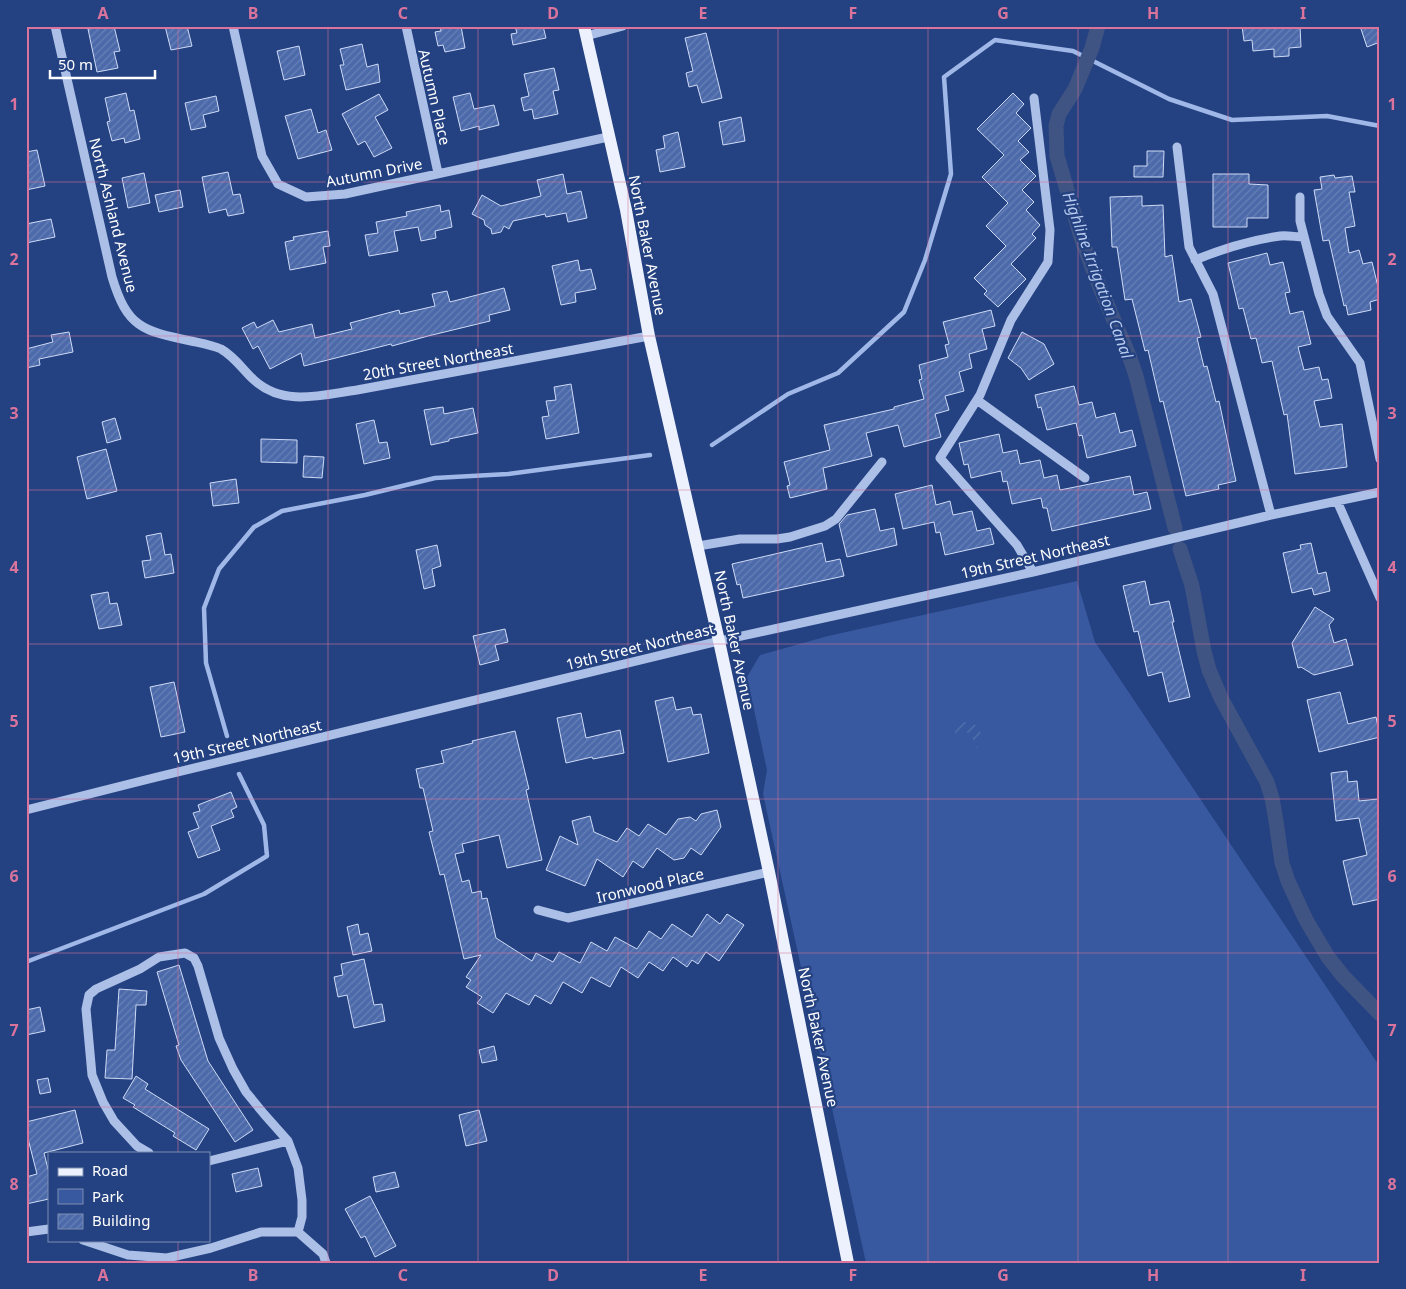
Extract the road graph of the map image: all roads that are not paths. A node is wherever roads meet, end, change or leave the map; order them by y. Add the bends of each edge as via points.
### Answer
1 (55, 26) edge
2 (233, 26) edge
3 (406, 26) edge
4 (623, 26) edge
5 (585, 31) edge
6 (1034, 98) dead end
7 (608, 137) junction
8 (1177, 147) dead end
9 (438, 173) junction
10 (1300, 197) dead end
11 (1303, 237) junction
12 (1195, 260) junction
13 (649, 336) junction
14 (241, 366) joint
15 (977, 400) junction
16 (1380, 459) edge
17 (882, 462) dead end
18 (1085, 478) dead end
19 (1380, 492) edge
20 (1338, 501) junction
21 (1271, 515) junction
22 (698, 546) junction
23 (1033, 572) junction
24 (1380, 598) edge
25 (720, 641) junction
26 (26, 810) edge
27 (769, 872) junction
28 (538, 910) dead end
29 (288, 1141) junction
30 (147, 1152) edge
31 (210, 1161) edge
32 (48, 1230) edge
33 (26, 1232) edge
34 (298, 1232) junction
35 (89, 1242) edge
36 (324, 1258) edge
37 (168, 1260) edge
38 (848, 1263) edge

1 - 14 street, North Ashland Avenue via 118,297 127,313 142,327 220,349
2 - 9 street, Autumn Drive via 262,156 278,184 306,197 345,194
3 - 9 street, Autumn Place
4 - 5 street
5 - 7 main road, North Baker Avenue
6 - 15 street via 1050,230 1048,262 1011,320
7 - 9 street, Autumn Drive
7 - 13 main road, North Baker Avenue via 626,210
8 - 12 street via 1189,247
10 - 11 street
11 - 12 street via 1266,239 1226,248
11 - 16 street via 1327,316 1360,363
12 - 21 street via 1213,294
13 - 14 street, 20th Street Northeast via 315,396 276,394 262,388
13 - 22 main road, North Baker Avenue
15 - 18 street
15 - 23 street via 940,458 1017,545
17 - 22 street via 836,519 825,526 777,539 740,538
19 - 20 street, 19th Street Northeast
20 - 21 street, 19th Street Northeast
20 - 24 street
21 - 23 street, 19th Street Northeast
22 - 25 main road, North Baker Avenue
23 - 25 street, 19th Street Northeast
25 - 26 street, 19th Street Northeast
25 - 27 main road, North Baker Avenue
27 - 28 street, Ironwood Place via 568,918
27 - 38 main road, North Baker Avenue
29 - 30 street via 246,1092 233,1069 198,966 194,958 185,953 159,957 96,988 89,995 86,1009 92,1075 103,1102 126,1135
29 - 31 street
29 - 34 street via 298,1168 302,1200
32 - 33 street
34 - 36 street
34 - 37 street via 261,1232
35 - 37 street via 128,1255

